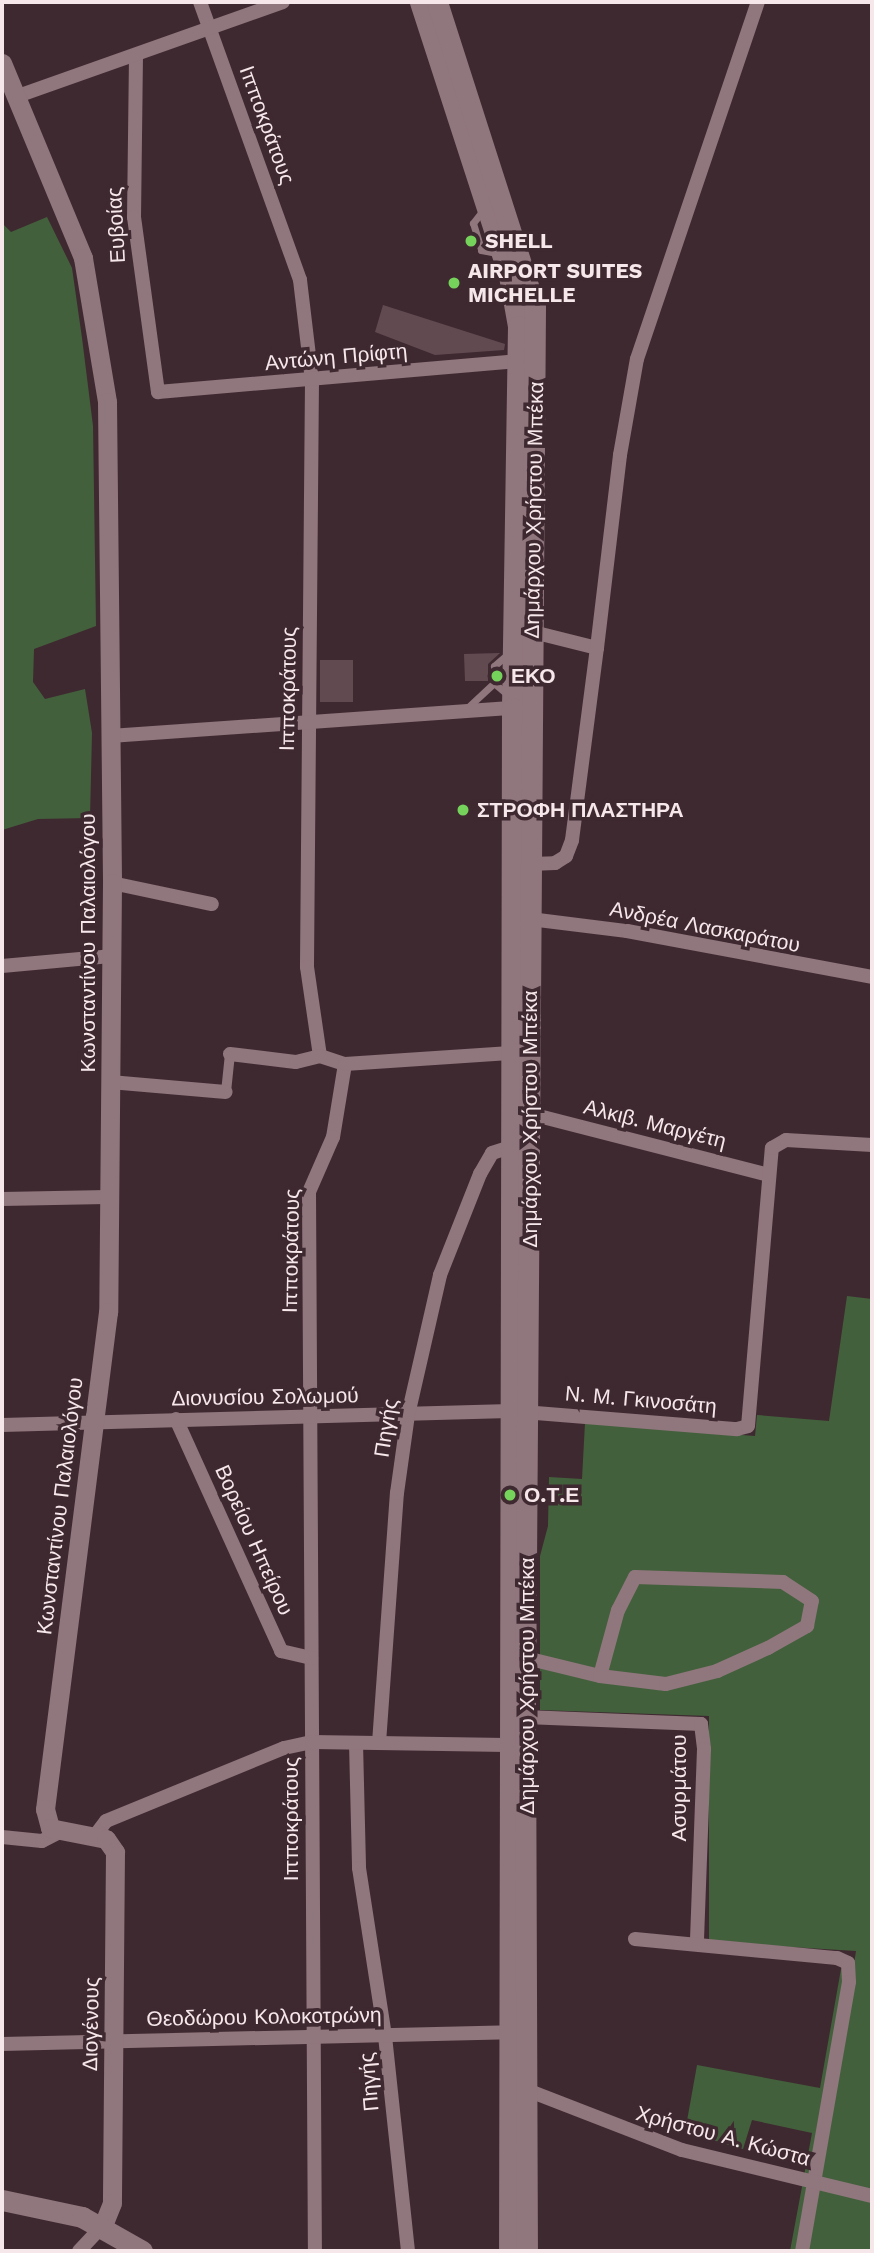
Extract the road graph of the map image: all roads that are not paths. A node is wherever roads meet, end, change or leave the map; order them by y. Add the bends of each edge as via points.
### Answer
1 (200, 2) edge
2 (284, 2) edge
3 (420, 2) edge
4 (436, 2) edge
5 (758, 2) edge
6 (210, 28) junction
7 (136, 55) junction
8 (2, 63) edge
9 (15, 97) junction
10 (518, 361) junction
11 (312, 380) junction
12 (158, 392) joint
13 (533, 632) junction
14 (597, 648) junction
15 (513, 651) junction
16 (494, 683) junction
17 (518, 704) junction
18 (464, 711) junction
19 (309, 722) junction
20 (110, 736) junction
21 (530, 864) junction
22 (112, 883) junction
23 (212, 904) dead end
24 (530, 919) junction
25 (111, 956) junction
26 (2, 966) edge
27 (872, 977) edge
28 (512, 1053) junction
29 (230, 1054) joint
30 (320, 1056) junction
31 (345, 1064) junction
32 (110, 1082) junction
33 (226, 1092) joint
34 (531, 1114) junction
35 (872, 1144) edge
36 (512, 1147) junction
37 (768, 1175) junction
38 (107, 1197) junction
39 (2, 1199) edge
40 (520, 1411) junction
41 (408, 1415) junction
42 (311, 1417) junction
43 (176, 1419) junction
44 (94, 1422) junction
45 (2, 1425) edge
46 (311, 1658) junction
47 (526, 1658) junction
48 (600, 1676) junction
49 (525, 1717) junction
50 (312, 1742) junction
51 (356, 1743) junction
52 (379, 1743) junction
53 (507, 1745) junction
54 (58, 1833) junction
55 (2, 1837) edge
56 (94, 1837) junction
57 (635, 1939) dead end
58 (697, 1943) junction
59 (517, 2033) junction
60 (313, 2036) junction
61 (386, 2036) junction
62 (113, 2041) junction
63 (2, 2044) edge
64 (527, 2090) junction
65 (816, 2183) junction
66 (872, 2196) edge
67 (2, 2200) edge
68 (103, 2225) junction
69 (79, 2251) edge
70 (142, 2251) edge
71 (315, 2251) edge
72 (408, 2251) edge
73 (509, 2251) edge
74 (527, 2251) edge
75 (802, 2251) edge

1 - 6 street, Ιπποκράτους
2 - 6 street
3 - 10 main road, Δημάρχου Χρήστου Μπέκα via 517,308
4 - 13 main road, Δημάρχου Χρήστου Μπέκα via 534,303
5 - 14 street via 635,370
6 - 7 street
6 - 11 street, Ιπποκράτους via 300,280
7 - 9 street
7 - 12 street, Ευβοίας via 134,217
8 - 9 street, Κωνσταντίνου Παλαιολόγου
9 - 20 street, Κωνσταντίνου Παλαιολόγου via 83,258 99,334 109,462
10 - 11 street, Αντώνη Πρίφτη
10 - 15 main road, Δημάρχου Χρήστου Μπέκα
11 - 12 street, Αντώνη Πρίφτη
11 - 19 street, Ιπποκράτους
13 - 14 street
13 - 17 main road, Δημάρχου Χρήστου Μπέκα
14 - 21 street via 572,840 565,856 555,863
15 - 16 lane via 494,666
15 - 17 main road, Δημάρχου Χρήστου Μπέκα
16 - 17 lane
16 - 18 lane
17 - 18 street
17 - 21 main road, Δημάρχου Χρήστου Μπέκα
17 - 28 main road, Δημάρχου Χρήστου Μπέκα
18 - 19 street
19 - 20 street
19 - 30 street, Ιπποκράτους via 307,967
20 - 22 street, Κωνσταντίνου Παλαιολόγου
21 - 24 main road, Δημάρχου Χρήστου Μπέκα
22 - 23 street
22 - 25 street, Κωνσταντίνου Παλαιολόγου
24 - 27 street, Ανδρέα Λασκαράτου via 627,931
24 - 34 main road, Δημάρχου Χρήστου Μπέκα
25 - 26 street
25 - 32 street, Κωνσταντίνου Παλαιολόγου
28 - 31 street
28 - 36 main road, Δημάρχου Χρήστου Μπέκα
29 - 30 street via 296,1062
29 - 33 street
30 - 31 street
31 - 42 street, Ιπποκράτους via 333,1137 309,1192
32 - 33 street
32 - 38 street, Κωνσταντίνου Παλαιολόγου
34 - 37 street, Αλκιβ. Μαργέτη
34 - 40 main road, Δημάρχου Χρήστου Μπέκα
35 - 37 street via 777,1142
36 - 40 main road, Δημάρχου Χρήστου Μπέκα
36 - 41 street, Πηγής via 492,1153 480,1174 440,1275
37 - 40 street, Ν. Μ. Γκινοσάτη via 748,1426 737,1429
38 - 39 street
38 - 44 street, Κωνσταντίνου Παλαιολόγου via 108,1312
40 - 41 street, Διονυσίου Σολωμού
40 - 47 main road, Δημάρχου Χρήστου Μπέκα
40 - 53 main road, Δημάρχου Χρήστου Μπέκα
41 - 42 street, Διονυσίου Σολωμού
41 - 52 street, Πηγής via 397,1493
42 - 43 street, Διονυσίου Σολωμού
42 - 46 street, Ιπποκράτους
43 - 44 street, Διονυσίου Σολωμού
43 - 46 street, Βορείου Ηπείρου via 281,1651
44 - 45 street, Διονυσίου Σολωμού
44 - 54 street, Κωνσταντίνου Παλαιολόγου via 45,1809 46,1824
46 - 50 street, Ιπποκράτους
47 - 48 street
47 - 49 main road, Δημάρχου Χρήστου Μπέκα
48 - 48 street via 666,1684 717,1671 807,1626 812,1601 783,1582 635,1577 618,1610
49 - 58 street, Ασυρμάτου via 701,1724
49 - 59 main road, Δημάρχου Χρήστου Μπέκα
50 - 51 street
50 - 56 street via 284,1748 106,1821
50 - 60 street, Ιπποκράτους
51 - 52 street
51 - 61 street, Πηγής via 359,1868
52 - 53 street
53 - 59 main road, Δημάρχου Χρήστου Μπέκα
54 - 55 street via 42,1841
54 - 56 street
56 - 62 street, Διογένους via 111,1842 115,1852
57 - 58 street
58 - 65 street via 837,1958 848,1964
59 - 61 street, Θεοδώρου Κολοκοτρώνη
59 - 64 main road, Δημάρχου Χρήστου Μπέκα
59 - 73 main road, Δημάρχου Χρήστου Μπέκα
60 - 61 street, Θεοδώρου Κολοκοτρώνη
60 - 62 street, Θεοδώρου Κολοκοτρώνη
60 - 71 street, Ιπποκράτους
61 - 72 street, Πηγής
62 - 63 street, Θεοδώρου Κολοκοτρώνη
62 - 68 street, Διογένους via 112,2203
64 - 65 street, Χρήστου Α. Κώστα via 682,2150
64 - 74 main road, Δημάρχου Χρήστου Μπέκα
65 - 66 street, Χρήστου Α. Κώστα
65 - 75 street
67 - 68 main road
68 - 69 street
68 - 70 main road

